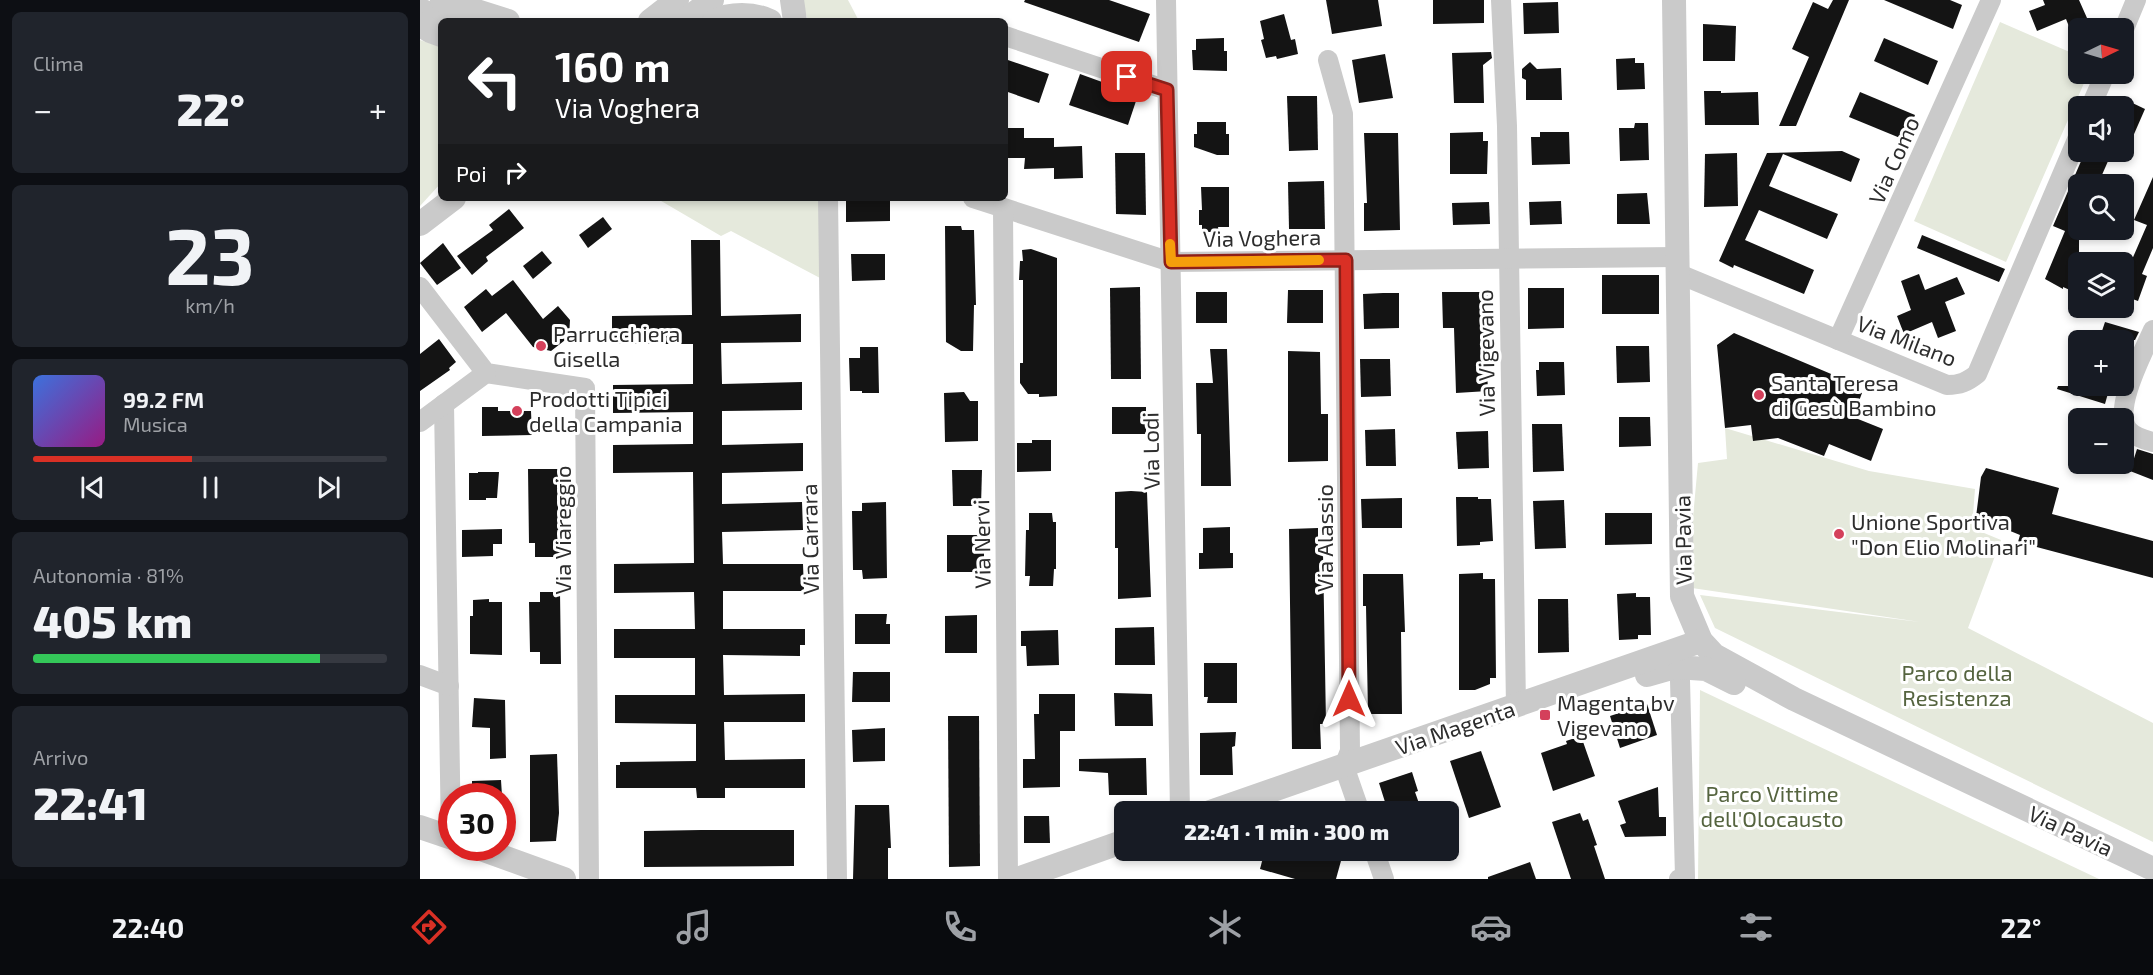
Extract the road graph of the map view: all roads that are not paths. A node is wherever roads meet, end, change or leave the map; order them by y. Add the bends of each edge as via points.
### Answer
1 (442, 0) edge
2 (677, 0) edge
3 (712, 0) edge
4 (792, 0) edge
5 (1166, 0) edge
6 (1502, 0) edge
7 (1674, 0) edge
8 (1991, 0) edge
9 (2136, 0) edge
10 (420, 8) edge
11 (448, 18) edge
12 (499, 18) edge
13 (654, 18) edge
14 (688, 18) edge
15 (720, 18) edge
16 (765, 18) edge
17 (795, 18) edge
18 (2129, 18) edge
19 (420, 24) edge
20 (438, 34) edge
21 (1008, 37) edge
22 (1328, 60) dead end
23 (1167, 90) junction
24 (2068, 161) edge
25 (828, 201) edge
26 (981, 201) edge
27 (1002, 209) junction
28 (1508, 259) junction
29 (1346, 260) junction
30 (1171, 262) junction
31 (1679, 265) junction
32 (420, 287) edge
33 (2153, 330) edge
34 (1838, 340) junction
35 (486, 373) junction
36 (444, 404) junction
37 (420, 422) edge
38 (2153, 442) edge
39 (1701, 641) junction
40 (420, 675) edge
41 (1595, 679) junction
42 (1680, 680) dead end
43 (448, 686) junction
44 (1794, 699) junction
45 (1516, 706) junction
46 (1344, 766) junction
47 (450, 783) edge
48 (1180, 801) edge
49 (1242, 801) edge
50 (1356, 801) edge
51 (420, 827) edge
52 (438, 833) edge
53 (1114, 845) edge
54 (514, 861) edge
55 (1378, 861) edge
56 (2153, 869) edge
57 (564, 879) edge
58 (589, 879) edge
59 (837, 879) edge
60 (1008, 879) edge
61 (1017, 879) edge
62 (1384, 879) edge
63 (1679, 879) edge

1 - 12 street
2 - 13 street
3 - 14 street
4 - 17 street
5 - 23 street, Via Lodi
6 - 28 street, Via Vigevano
7 - 31 street, Via Pavia
8 - 34 street, Via Como
9 - 18 street
10 - 11 street
15 - 16 street
19 - 20 street
21 - 23 street
22 - 29 street, Via Voghera via 1343,114
23 - 30 street, Via Lodi
24 - 34 street, Via Milano via 1977,374 1967,382 1947,385
25 - 59 street, Via Carrara
26 - 27 street, Via Voghera
27 - 30 street, Via Voghera
27 - 60 street, Via Nervi
28 - 29 street, Via Voghera
28 - 31 street, Via Voghera
28 - 45 street, Via Vigevano
29 - 30 street, Via Voghera
29 - 46 street, Via Alassio via 1350,751
30 - 48 street, Via Lodi
31 - 34 street, Via Milano
31 - 39 street, Via Pavia via 1682,596
32 - 35 street
33 - 38 street via 2123,409 2129,432
35 - 36 street
35 - 58 street, Via Viareggio via 585,388
36 - 37 street
36 - 43 street
39 - 41 street, Via Magenta
39 - 44 street, Via Pavia via 1714,655
40 - 43 street
41 - 44 street via 1610,687 1675,667 1706,669 1771,701
41 - 45 street, Via Magenta
42 - 63 street via 1685,877
43 - 47 street
44 - 56 street, Via Pavia
45 - 46 street, Via Magenta
46 - 49 street, Via Magenta
46 - 50 street
51 - 52 street
53 - 61 street
54 - 57 street
55 - 62 street

